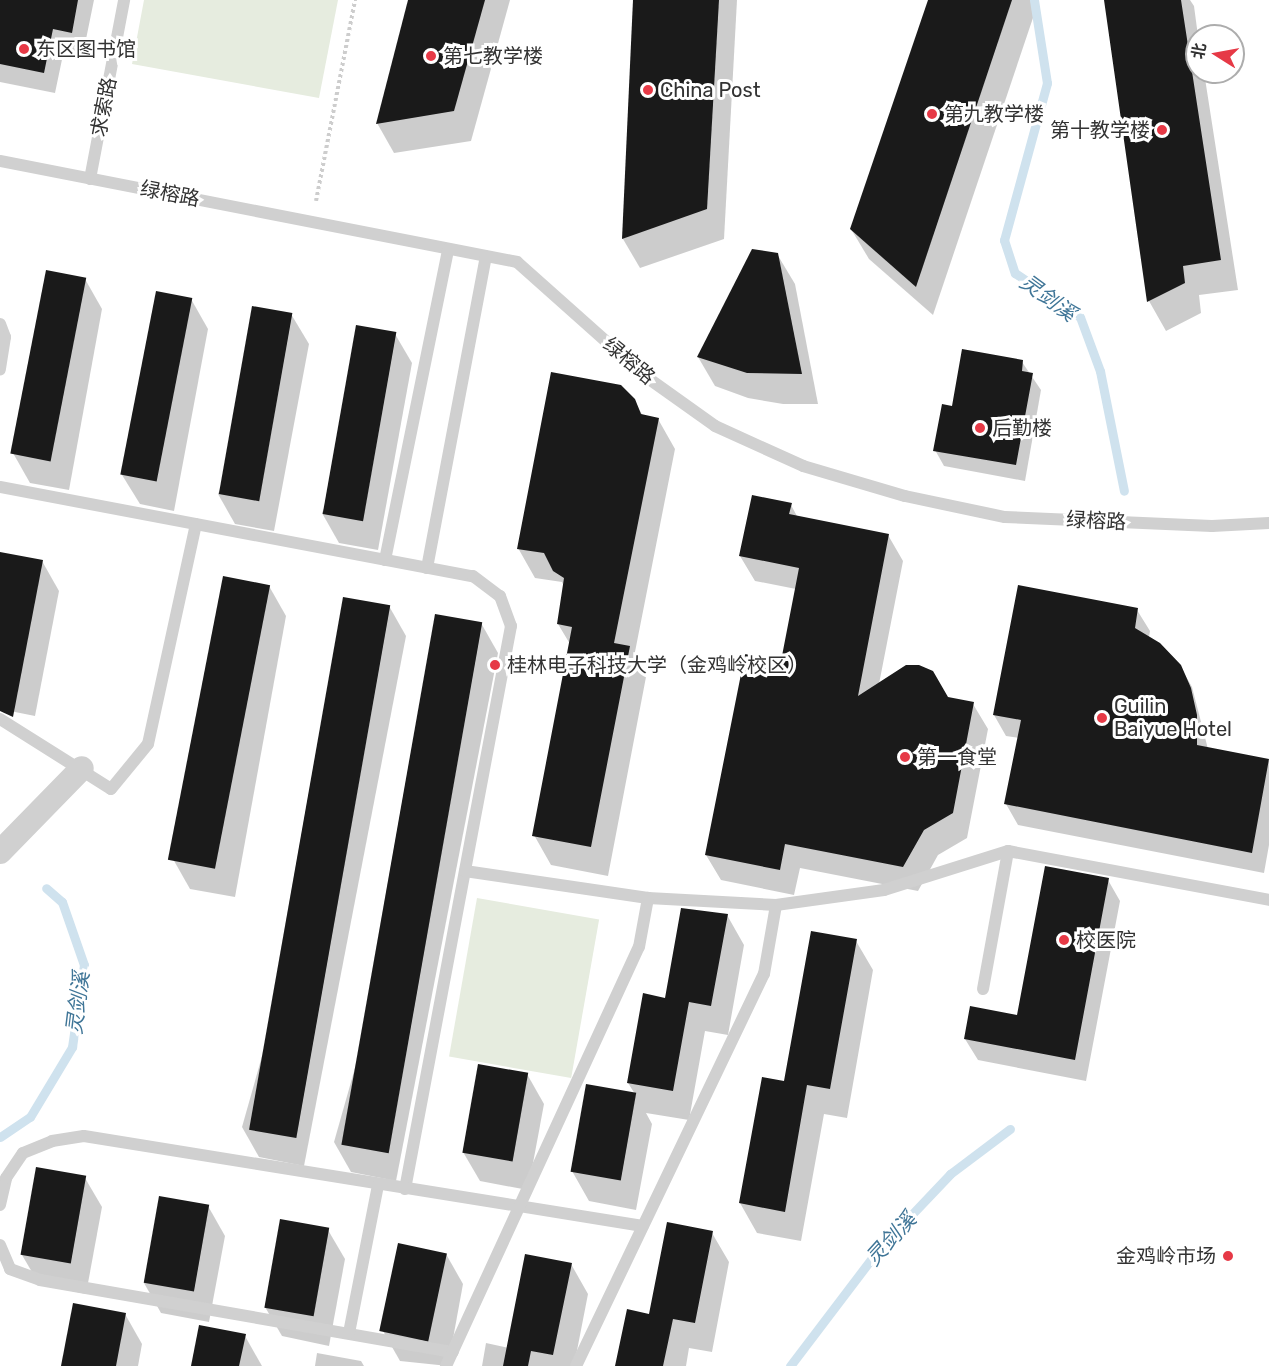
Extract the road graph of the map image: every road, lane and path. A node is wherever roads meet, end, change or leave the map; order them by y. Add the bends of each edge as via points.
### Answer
1 (123, 0) edge
2 (355, 0) edge
3 (0, 161) edge
4 (90, 178) junction
5 (312, 222) junction
6 (448, 249) junction
7 (486, 257) junction
8 (0, 324) edge
9 (0, 370) edge
10 (0, 487) edge
11 (1269, 523) edge
12 (196, 524) junction
13 (385, 560) junction
14 (427, 568) junction
15 (0, 719) edge
16 (82, 768) junction
17 (1008, 851) junction
18 (0, 852) edge
19 (465, 871) junction
20 (648, 898) junction
21 (1269, 900) edge
22 (776, 905) junction
23 (983, 989) dead end
24 (378, 1185) junction
25 (405, 1189) junction
26 (0, 1204) edge
27 (520, 1207) junction
28 (643, 1226) junction
29 (0, 1245) edge
30 (350, 1332) junction
31 (453, 1352) junction
32 (446, 1366) edge
33 (576, 1366) edge

1 - 4 lane, 求索路
2 - 5 path
3 - 4 lane, 绿榕路
4 - 5 lane, 绿榕路
5 - 6 lane, 绿榕路
6 - 7 lane, 绿榕路
6 - 13 lane
7 - 11 lane, 绿榕路 via 517,262 645,376 715,426 803,466 905,496 1005,517 1212,526
7 - 14 lane
8 - 9 lane via 6,337
10 - 12 lane
12 - 13 lane
12 - 16 lane via 148,744 111,789
13 - 14 lane
14 - 19 lane via 473,576 500,596 512,626
15 - 16 lane
16 - 18 street
17 - 21 lane
17 - 22 lane via 884,890
17 - 23 lane
19 - 20 lane
19 - 25 lane
20 - 22 lane
20 - 27 lane via 639,947
22 - 28 lane via 764,974
24 - 25 lane
24 - 26 lane via 84,1136 52,1141 23,1153 6,1178
24 - 30 lane
25 - 27 lane
27 - 28 lane
27 - 31 lane
28 - 33 lane
29 - 30 lane via 10,1269 40,1280
30 - 31 lane
31 - 32 lane

